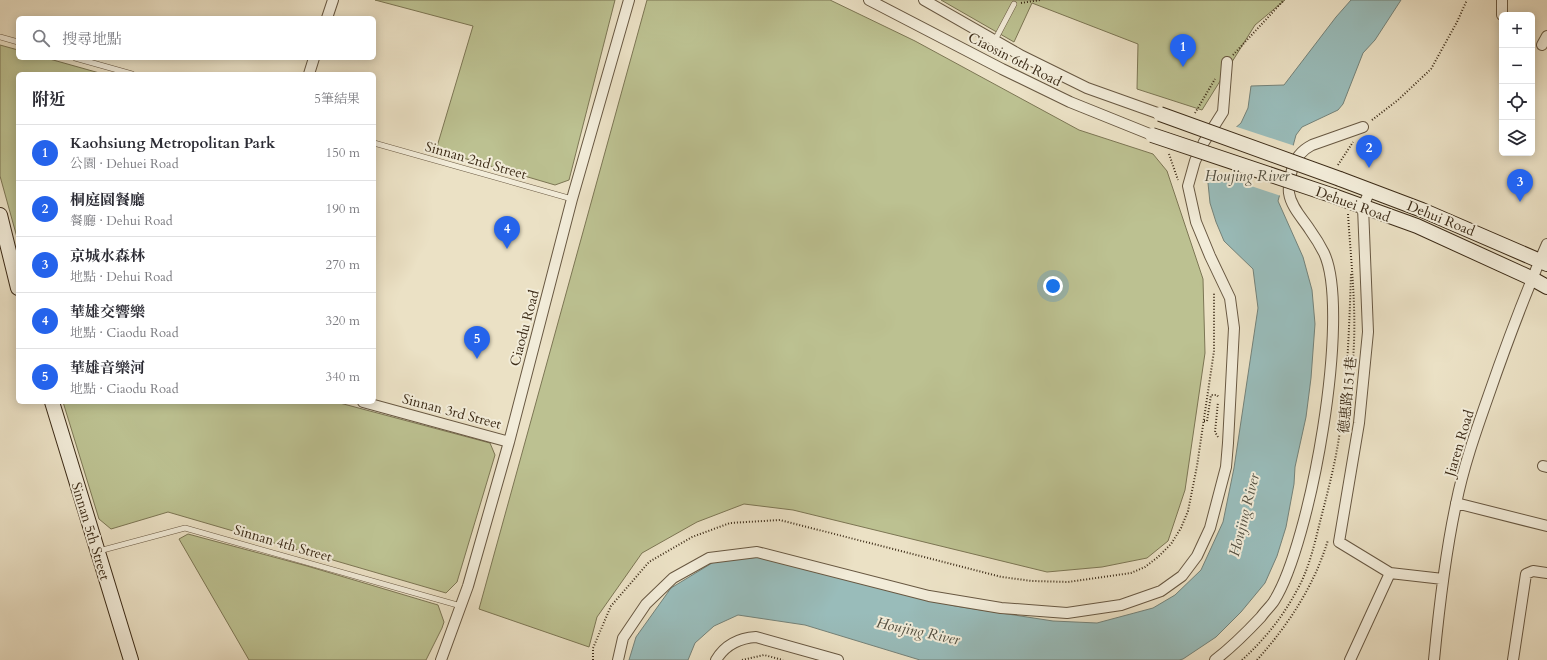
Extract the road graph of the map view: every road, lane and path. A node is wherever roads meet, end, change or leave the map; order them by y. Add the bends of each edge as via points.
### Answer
1 (333, 0) edge
2 (629, 0) edge
3 (869, 0) edge
4 (924, 0) edge
5 (1284, 0) edge
6 (1467, 0) edge
7 (1502, 0) edge
8 (1014, 4) dead end
9 (1502, 12) edge
10 (328, 16) edge
11 (0, 37) edge
12 (995, 40) junction
13 (16, 41) edge
14 (82, 60) edge
15 (313, 60) edge
16 (1227, 62) junction
17 (125, 72) edge
18 (310, 72) edge
19 (1160, 114) joint
20 (1194, 115) dead end
21 (1363, 127) junction
22 (1152, 135) joint
23 (376, 144) edge
24 (1169, 155) dead end
25 (1338, 173) junction
26 (1179, 182) dead end
27 (1370, 190) junction
28 (572, 199) junction
29 (1363, 208) junction
30 (0, 215) edge
31 (1547, 244) edge
32 (1543, 262) edge
33 (1531, 278) junction
34 (16, 280) edge
35 (1547, 287) edge
36 (1214, 292) dead end
37 (53, 404) edge
38 (370, 404) edge
39 (1204, 421) junction
40 (509, 442) junction
41 (1228, 443) junction
42 (1456, 503) junction
43 (1547, 526) edge
44 (98, 551) junction
45 (1390, 573) junction
46 (1547, 573) edge
47 (1443, 580) junction
48 (461, 606) junction
49 (131, 660) edge
50 (440, 660) edge
51 (593, 660) edge
52 (618, 660) edge
53 (716, 660) edge
54 (742, 660) edge
55 (783, 660) edge
56 (838, 660) edge
57 (1215, 660) edge
58 (1350, 660) edge
59 (1434, 660) edge
60 (1513, 660) edge

1 - 10 street
2 - 28 street, Ciaodu Road
3 - 22 street, Ciaosin 6th Road via 1070,102
4 - 12 street, Ciaosin 6th Road
5 - 16 path
6 - 21 path via 1431,69 1398,100
7 - 9 street
8 - 12 lane
11 - 13 lane
12 - 19 street, Ciaosin 6th Road via 1087,88
14 - 17 lane
15 - 18 street
16 - 20 path
16 - 41 street via 1223,112 1195,161 1188,186 1196,222 1230,298 1234,328
19 - 25 street, Dehuei Road, bridge
21 - 25 path
21 - 57 street via 1305,149 1297,158 1290,176 1289,195 1324,254 1330,273 1333,325 1331,370 1324,418 1307,507 1284,582 1274,601 1246,633
22 - 29 street, Dehuei Road, bridge
23 - 28 lane, Sinnan 2nd Street
24 - 26 path
25 - 27 street, Dehui Road
27 - 29 street, 德惠路151巷
27 - 32 street, Dehui Road
28 - 40 street, Ciaodu Road
29 - 33 street, Dehuei Road via 1417,226
29 - 45 street, 德惠路151巷 via 1368,332 1359,423 1339,542
30 - 34 street
31 - 32 street, Jiaren Road
32 - 33 street, Jiaren Road
33 - 35 street, Dehuei Road
33 - 42 street, Jiaren Road via 1476,432
36 - 39 path via 1214,351
37 - 44 street, Sinnan 5th Street
38 - 40 street, Sinnan 3rd Street
39 - 41 path via 1207,421 1211,395 1217,395 1219,397 1215,432 1216,436
39 - 51 path via 1188,511 1181,528 1171,544 1158,557 1130,573 1068,582 1032,581 1002,577 780,520 730,523 692,537 649,562 611,606 594,648
40 - 48 street, Ciaodu Road
41 - 52 street via 1226,467 1210,528 1182,576 1161,591 1121,605 1060,613 1001,608 929,596 757,552 709,558 673,578 646,604 623,638
42 - 43 street
42 - 47 street, Jiaren Road
44 - 48 lane, Sinnan 4th Street via 185,528
44 - 49 street, Sinnan 5th Street
45 - 47 street
45 - 58 street
46 - 60 street via 1533,571 1526,574
47 - 59 street, Jiaren Road
48 - 50 street, Ciaodu Road
53 - 56 street via 728,645 746,637 756,637
54 - 55 path via 764,655

